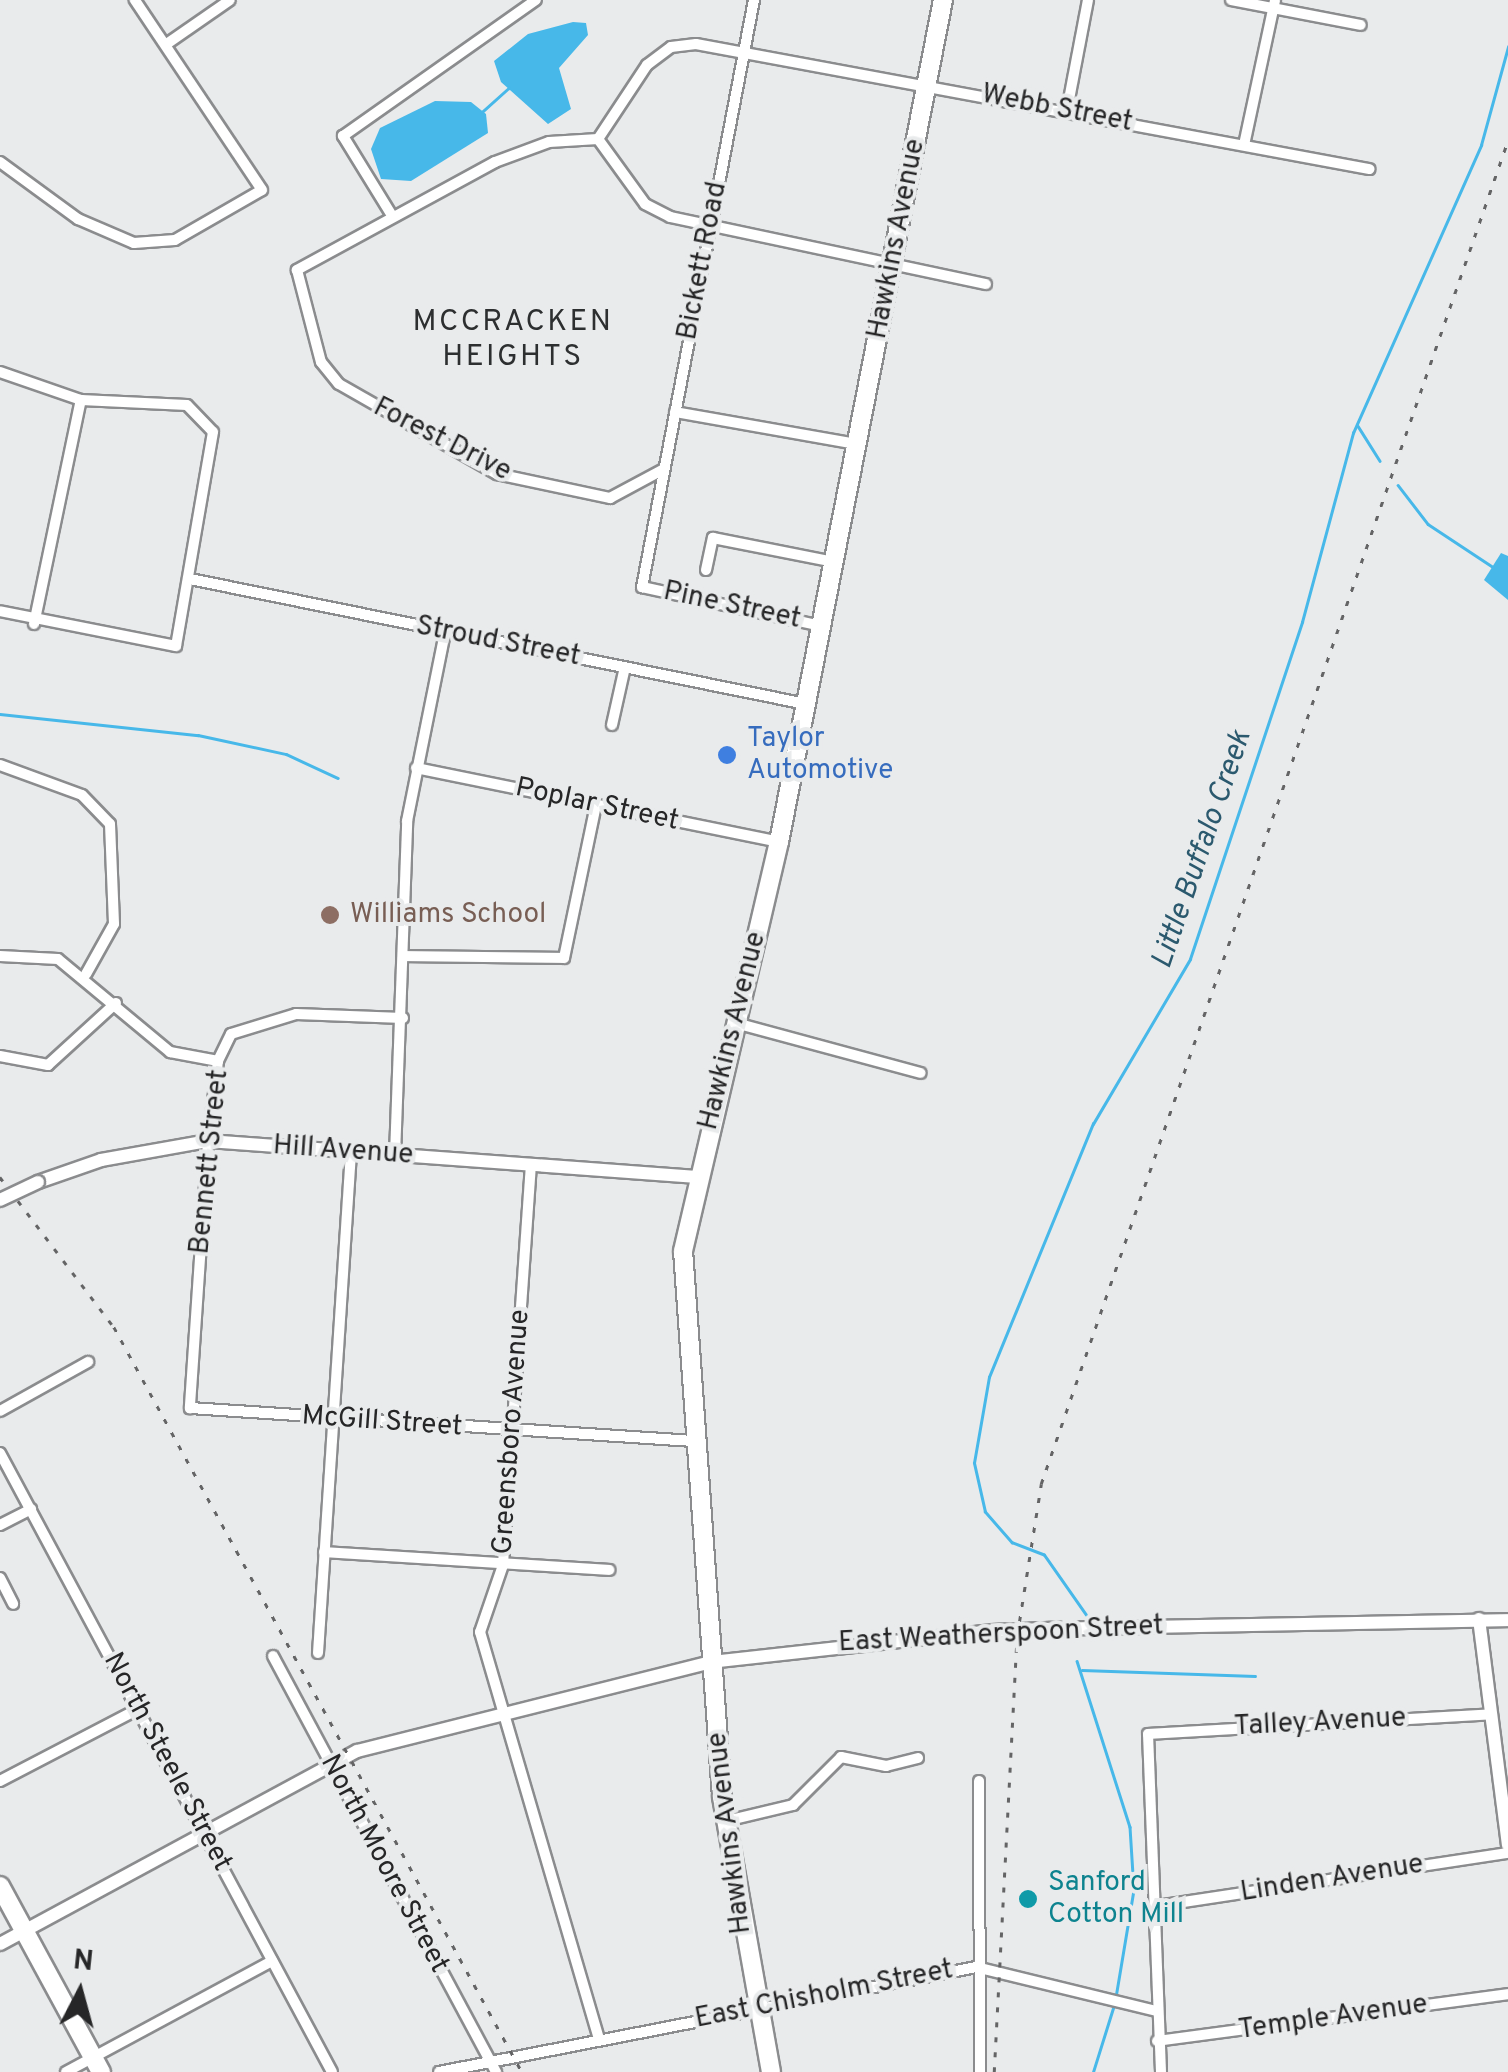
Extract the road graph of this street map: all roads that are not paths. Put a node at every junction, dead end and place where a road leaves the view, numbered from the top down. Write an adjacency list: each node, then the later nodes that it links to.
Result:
1 (134, 0): 10 (street)
2 (230, 0): 10 (street)
3 (536, 0): 18 (street)
4 (754, 0): 11 (street, Bickett Road)
5 (943, 0): 12 (main road, Hawkins Avenue)
6 (1088, 0): 13 (street)
7 (1231, 0): 8 (street)
8 (1274, 4): 9 (street); 15 (street)
9 (1360, 25)
10 (168, 43): 16 (street)
11 (744, 54): 12 (street, Webb Street); 14 (street, Webb Street); 19 (street, Bickett Road)
12 (928, 85): 13 (street, Webb Street); 20 (main road, Hawkins Avenue)
13 (1067, 110): 15 (street, Webb Street)
14 (598, 139): 18 (street); 19 (street)
15 (1244, 145): 17 (street, Webb Street)
16 (0, 162)
17 (1369, 169)
18 (391, 214): 26 (street, Forest Drive)
19 (708, 230): 20 (street); 24 (street, Bickett Road)
20 (892, 266): 21 (street); 25 (main road, Hawkins Avenue)
21 (986, 284)
22 (0, 372): 23 (street)
23 (80, 400): 29 (street); 31 (street)
24 (675, 412): 25 (street); 26 (street, Bickett Road)
25 (857, 444): 27 (main road, Hawkins Avenue)
26 (664, 470): 32 (street, Pine Street)
27 (834, 562): 28 (street); 32 (main road, Hawkins Avenue)
28 (706, 570)
29 (190, 579): 31 (street); 33 (street, Stroud Street)
30 (0, 611): 31 (street)
31 (34, 624)
32 (821, 626): 35 (main road, Hawkins Avenue)
33 (444, 632): 34 (street, Stroud Street); 38 (street)
34 (625, 667): 35 (street, Stroud Street); 36 (street)
35 (806, 704): 40 (main road, Hawkins Avenue)
36 (612, 725)
37 (0, 765): 43 (street)
38 (416, 768): 39 (street, Poplar Street); 42 (street)
39 (596, 805): 40 (street, Poplar Street); 42 (street)
40 (779, 842): 46 (main road, Hawkins Avenue)
41 (0, 956): 43 (street)
42 (404, 956): 45 (street)
43 (86, 974): 44 (street)
44 (116, 1003): 47 (street); 48 (street)
45 (403, 1018): 48 (street, Bennett Street); 52 (street)
46 (739, 1024): 49 (street); 54 (main road, Hawkins Avenue)
47 (0, 1056)
48 (218, 1060): 50 (street, Bennett Street)
49 (921, 1073)
50 (208, 1141): 51 (street, Hill Avenue); 55 (street, Hill Avenue, bridge); 57 (street, Bennett Street)
51 (351, 1152): 52 (street, Hill Avenue); 59 (street)
52 (395, 1155): 53 (street, Hill Avenue)
53 (531, 1164): 54 (street, Hill Avenue); 60 (street, Greensboro Avenue)
54 (694, 1178): 61 (main road, Hawkins Avenue)
55 (0, 1200)
56 (88, 1362): 58 (street)
57 (190, 1408): 59 (street, McGill Street)
58 (0, 1411)
59 (331, 1419): 60 (street, McGill Street); 65 (street)
60 (514, 1430): 61 (street, McGill Street); 66 (street, Greensboro Avenue)
61 (694, 1441): 74 (main road, Hawkins Avenue)
62 (0, 1453): 63 (street, North Steele Street)
63 (31, 1509): 64 (street); 75 (street, North Steele Street)
64 (0, 1525)
65 (324, 1552): 66 (street); 72 (street)
66 (503, 1565): 67 (street); 76 (street, Greensboro Avenue)
67 (609, 1570)
68 (0, 1578): 69 (street)
69 (13, 1604)
70 (1479, 1619): 71 (street, East Weatherspoon Street); 74 (street, East Weatherspoon Street, bridge); 77 (street)
71 (1508, 1620)
72 (318, 1652)
73 (274, 1656): 79 (street, North Moore Street)
74 (712, 1662): 76 (street, East Weatherspoon Street); 82 (main road, Hawkins Avenue)
75 (140, 1708): 80 (street); 83 (street, North Steele Street)
76 (504, 1714): 79 (street, East Weatherspoon Street); 94 (street, Greensboro Avenue)
77 (1491, 1714): 84 (street); 86 (street, Talley Avenue)
78 (918, 1758): 82 (street)
79 (328, 1763): 83 (street, East Weatherspoon Street); 97 (street, North Moore Street)
80 (0, 1781)
81 (979, 1781): 90 (street)
82 (725, 1821): 92 (main road, Hawkins Avenue)
83 (202, 1832): 87 (street, East Weatherspoon Street); 89 (street, North Steele Street)
84 (1508, 1849): 86 (street, Linden Avenue)
85 (0, 1886): 87 (main road)
86 (1157, 1906): 93 (street)
87 (24, 1932): 88 (street, East Weatherspoon Street); 96 (main road)
88 (0, 1944)
89 (272, 1960): 96 (street); 99 (street, North Steele Street)
90 (976, 1967): 92 (street, East Chisholm Street); 93 (street, East Chisholm Street); 102 (street)
91 (1508, 1994): 95 (street, Temple Avenue)
92 (754, 2008): 94 (street, East Chisholm Street); 101 (main road, Hawkins Avenue)
93 (1157, 2011): 95 (street)
94 (599, 2038): 97 (street, East Chisholm Street)
95 (1158, 2041): 103 (street)
96 (97, 2065): 98 (street)
97 (493, 2067): 100 (street, East Chisholm Street)
98 (66, 2072)
99 (332, 2072)
100 (439, 2072)
101 (770, 2072)
102 (980, 2072)
103 (1161, 2072)

